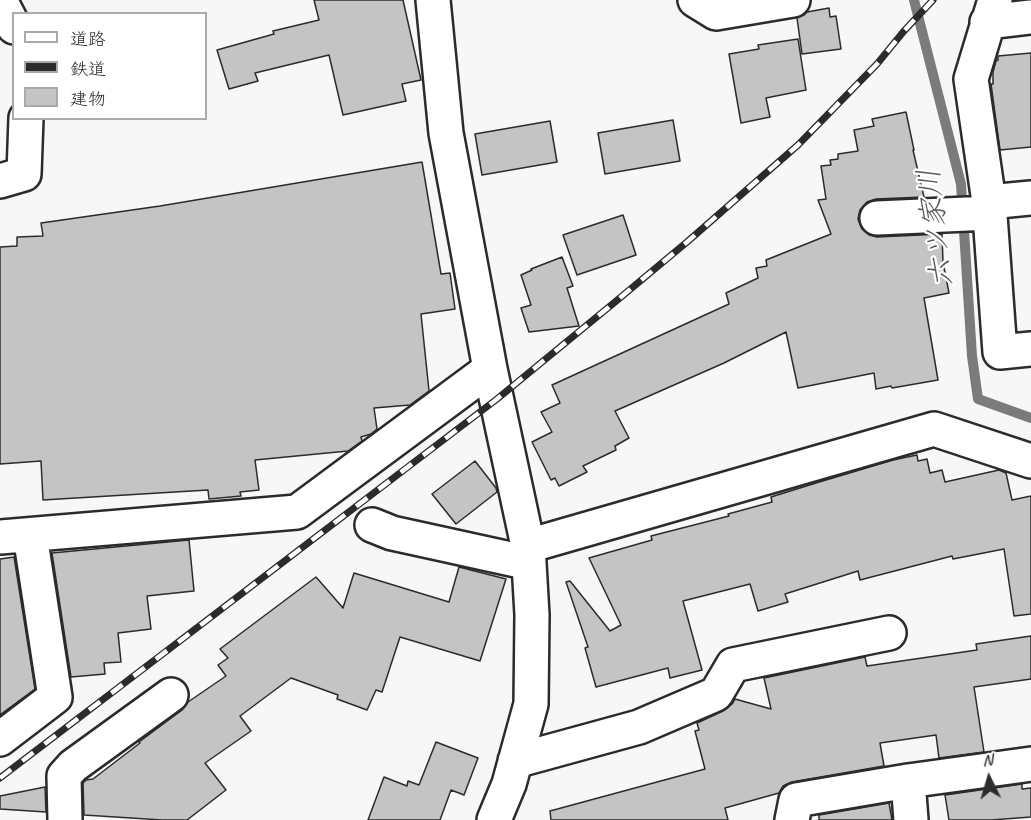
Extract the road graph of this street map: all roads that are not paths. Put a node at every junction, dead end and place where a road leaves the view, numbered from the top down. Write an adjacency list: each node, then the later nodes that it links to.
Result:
1 (0, 0): 7 (street)
2 (433, 0): 14 (street)
3 (695, 0): 4 (street)
4 (793, 0)
5 (991, 11): 6 (street); 11 (street)
6 (1031, 17)
7 (12, 23)
8 (26, 120): 9 (street)
9 (0, 181)
10 (1031, 198): 11 (street)
11 (990, 207): 12 (street); 13 (street)
12 (877, 218)
13 (1031, 349)
14 (490, 369): 17 (street); 18 (street)
15 (1031, 461): 18 (street)
16 (372, 525): 18 (street)
17 (15, 536): 21 (street)
18 (529, 554): 22 (street)
19 (889, 633): 22 (street)
20 (171, 695): 25 (street)
21 (0, 739)
22 (515, 761): 26 (street)
23 (1031, 764): 24 (street)
24 (908, 781): 27 (street); 28 (street)
25 (65, 820)
26 (494, 820)
27 (792, 820)
28 (911, 820)

